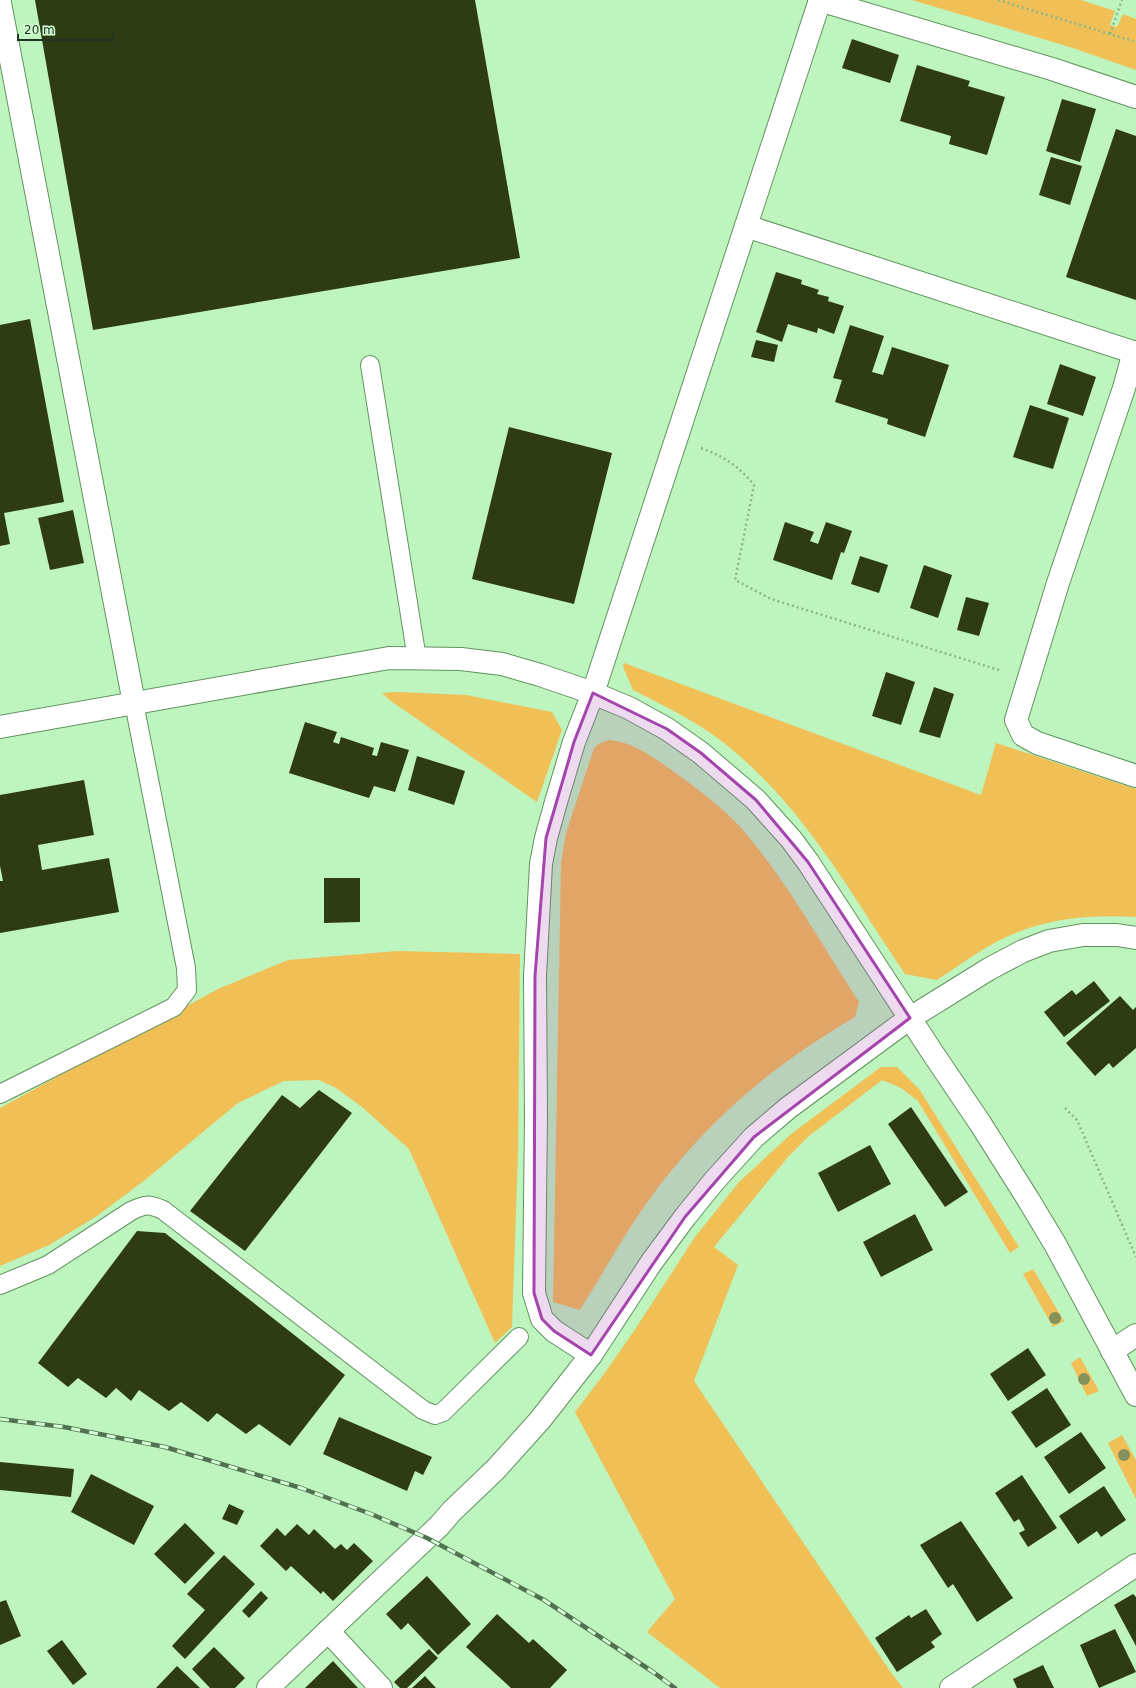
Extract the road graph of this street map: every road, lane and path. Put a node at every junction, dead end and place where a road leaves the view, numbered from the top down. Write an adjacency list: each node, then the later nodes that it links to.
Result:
1 (819, 0): 7 (street); 8 (street)
2 (998, 0): 5 (path)
3 (1122, 0): 5 (path)
4 (0, 3): 15 (street)
5 (1110, 34): 6 (path)
6 (1136, 42)
7 (1136, 97)
8 (746, 226): 9 (street); 11 (street)
9 (1135, 353): 13 (street)
10 (370, 365): 12 (lane)
11 (676, 439): 13 (path); 14 (street)
12 (417, 659): 14 (street); 15 (street)
13 (1028, 679): 17 (street)
14 (594, 693): 19 (street); 27 (street)
15 (134, 703): 16 (street); 20 (lane)
16 (0, 727)
17 (1136, 776)
18 (1136, 938): 19 (street)
19 (910, 1018): 26 (street); 27 (street)
20 (0, 1094)
21 (1065, 1108): 22 (path)
22 (1136, 1257)
23 (0, 1285): 25 (lane)
24 (1136, 1335): 26 (street)
25 (519, 1337)
26 (1112, 1351): 28 (street)
27 (591, 1355): 30 (street)
28 (1136, 1395)
29 (1136, 1565): 33 (street)
30 (328, 1631): 31 (street); 32 (street)
31 (268, 1688)
32 (381, 1688)
33 (951, 1688)

